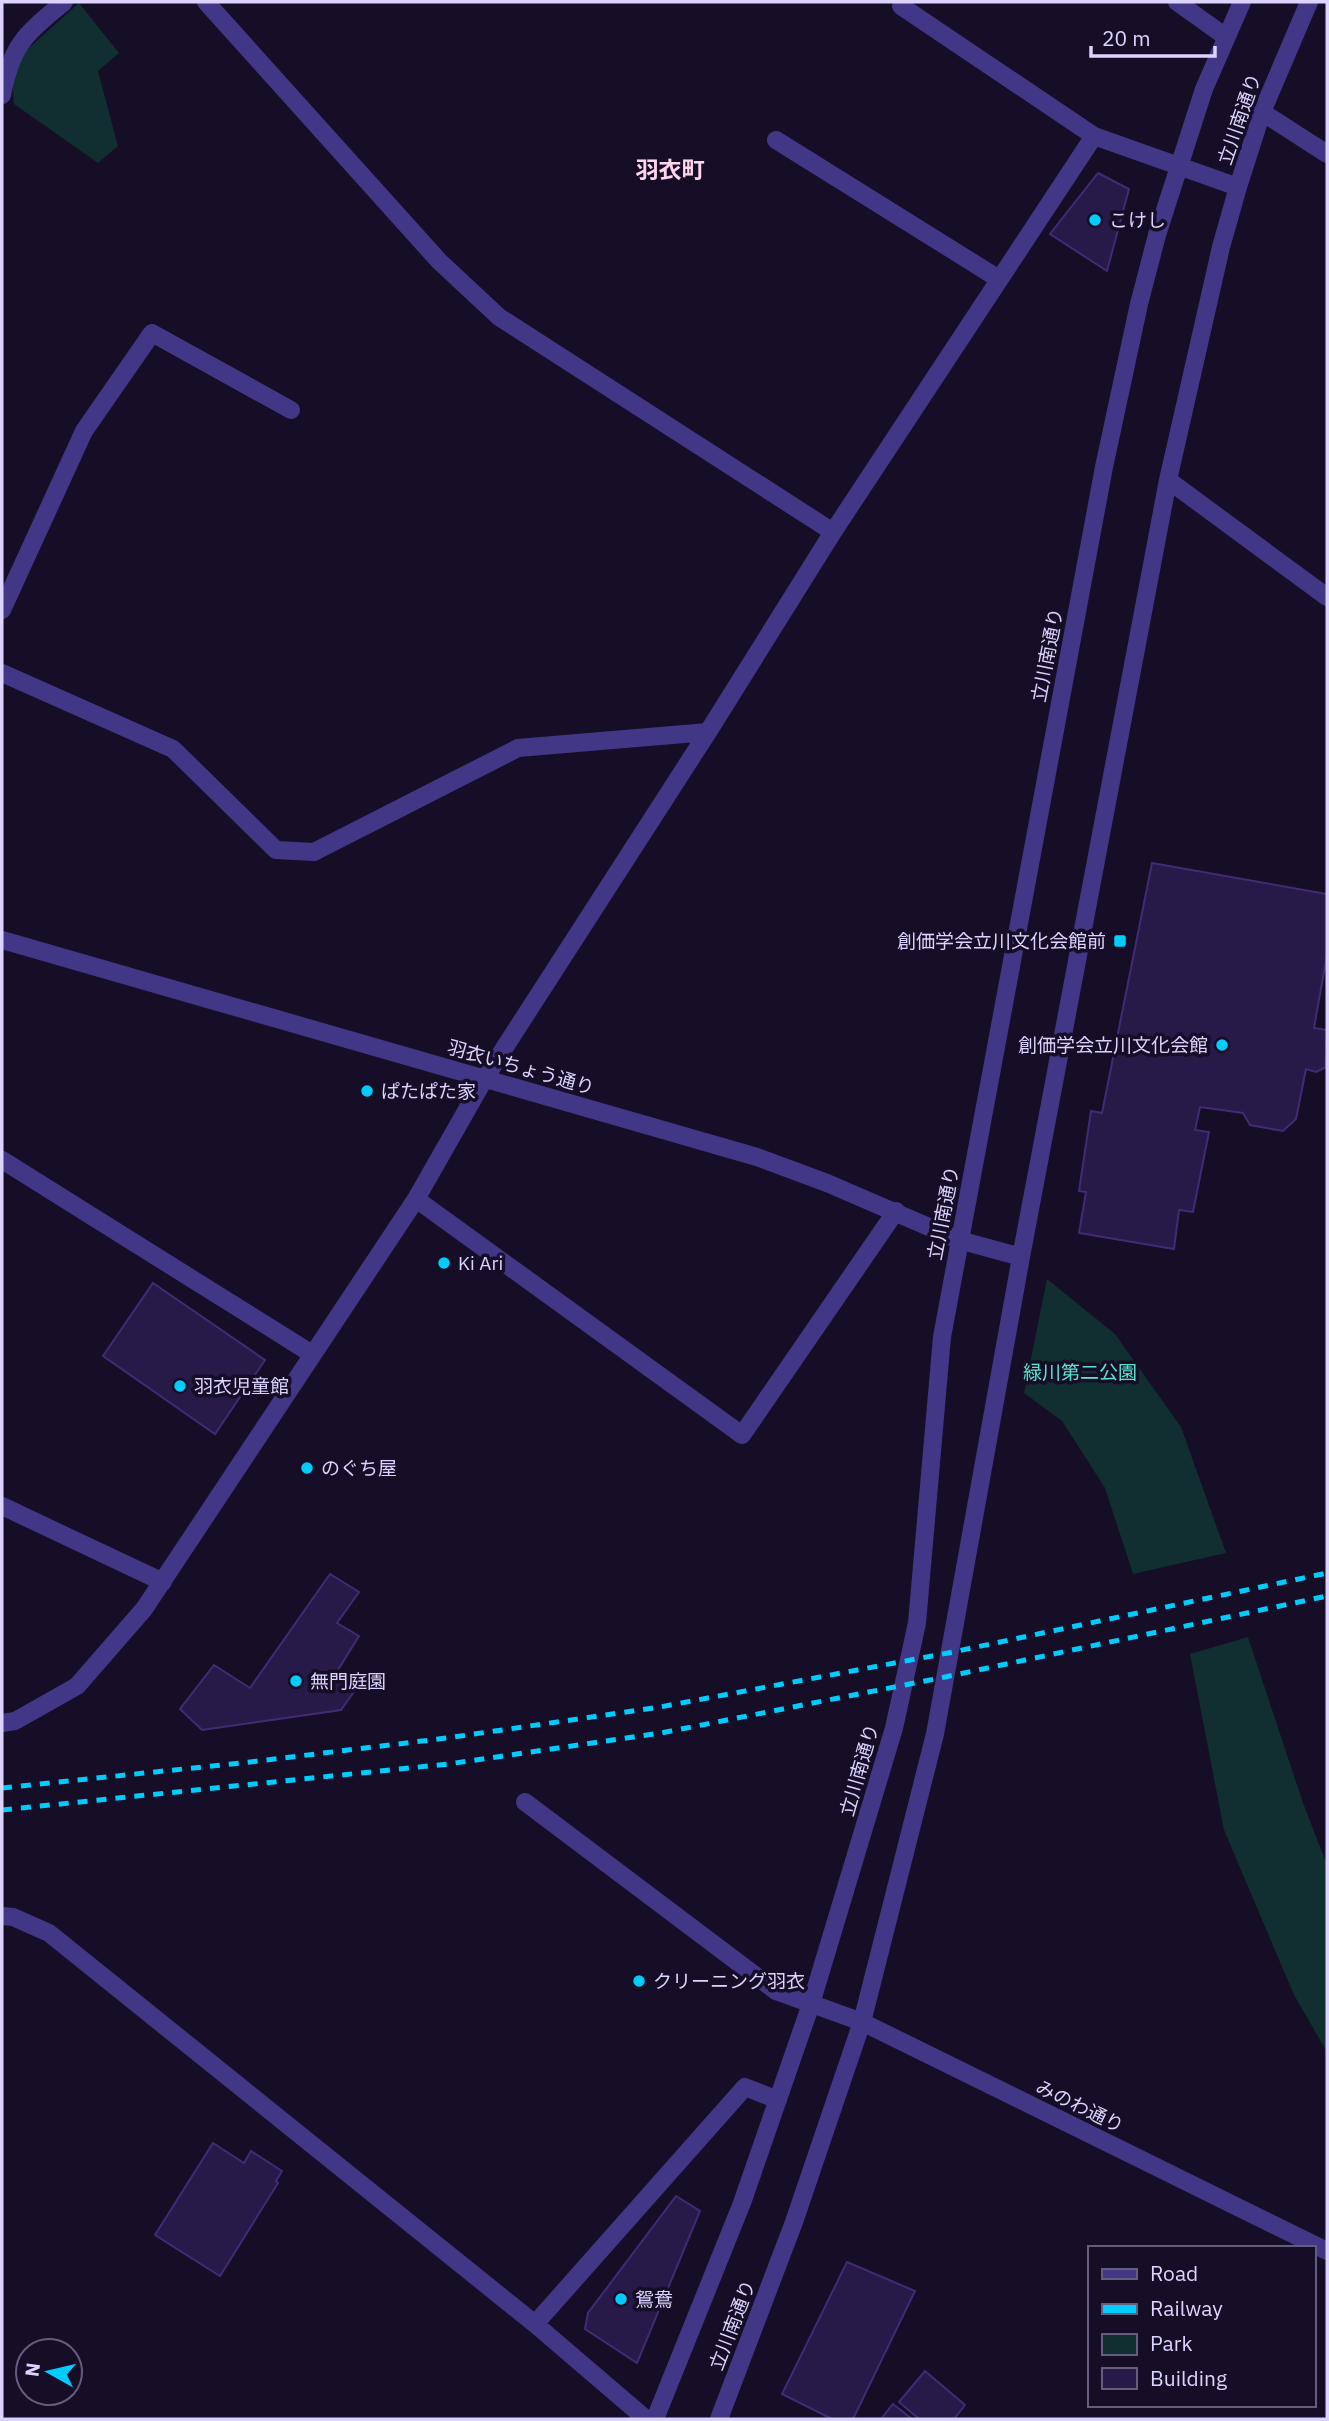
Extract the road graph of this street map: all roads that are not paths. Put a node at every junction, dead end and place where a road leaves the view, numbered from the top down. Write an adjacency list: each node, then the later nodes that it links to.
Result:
1 (64, 2): 8 (street)
2 (206, 2): 18 (street)
3 (1177, 2): 7 (street)
4 (1242, 2): 7 (street, 立川南通り)
5 (1309, 2): 9 (street, 立川南通り)
6 (901, 6): 10 (street)
7 (1226, 37): 13 (street, 立川南通り)
8 (2, 95)
9 (1262, 113): 12 (street); 14 (street, 立川南通り)
10 (1094, 136): 13 (street); 15 (street)
11 (776, 140): 15 (street)
12 (1327, 154)
13 (1178, 166): 14 (street); 28 (street, 立川南通り)
14 (1238, 187): 17 (street, 立川南通り)
15 (999, 279): 18 (street)
16 (291, 410): 20 (street)
17 (1168, 480): 19 (street); 29 (street, 立川南通り)
18 (833, 532): 22 (street)
19 (1327, 597)
20 (2, 610)
21 (2, 673): 22 (street)
22 (708, 732): 24 (street)
23 (2, 940): 24 (street, 羽衣いちょう通り)
24 (485, 1078): 26 (street); 27 (street, 羽衣いちょう通り)
25 (2, 1160): 30 (street)
26 (416, 1199): 27 (street); 30 (street)
27 (896, 1211): 28 (street, 羽衣いちょう通り)
28 (959, 1240): 29 (street, 羽衣いちょう通り); 36 (street, 立川南通り)
29 (1021, 1257): 37 (street, 立川南通り)
30 (312, 1354): 32 (street)
31 (2, 1506): 32 (street)
32 (163, 1582): 33 (street)
33 (2, 1723)
34 (525, 1802): 36 (street, みのわ通り)
35 (2, 1916): 40 (street)
36 (811, 2004): 37 (street, みのわ通り); 38 (street, 立川南通り)
37 (862, 2022): 39 (street, みのわ通り); 43 (street, 立川南通り)
38 (778, 2100): 40 (street); 42 (street, 立川南通り)
39 (1327, 2251)
40 (535, 2324): 41 (street)
41 (646, 2419)
42 (655, 2419)
43 (719, 2419)

